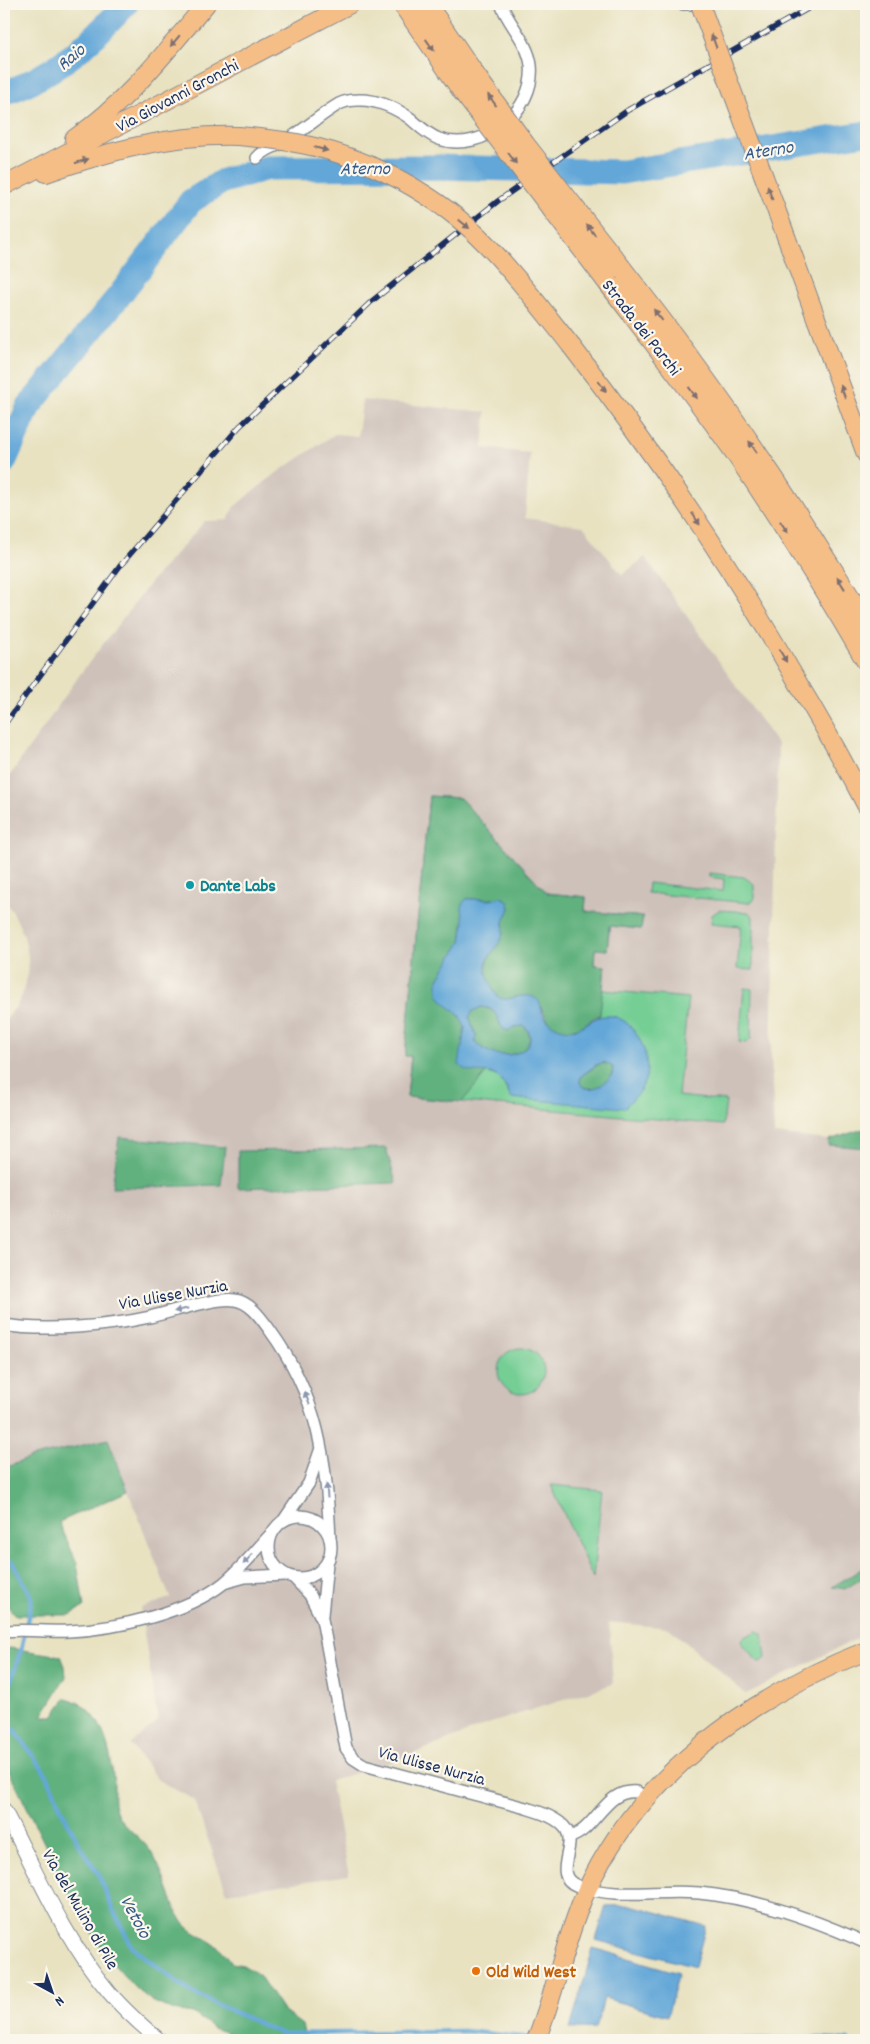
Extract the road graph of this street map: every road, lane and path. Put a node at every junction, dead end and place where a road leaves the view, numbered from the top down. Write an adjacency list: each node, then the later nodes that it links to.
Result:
1 (206, 4): 11 (main road, one-way to 11)
2 (350, 4): 11 (main road, Via Giovanni Gronchi)
3 (403, 4): 9 (highway, Strada dei Parchi, one-way to 9)
4 (426, 4): 9 (highway, Strada dei Parchi)
5 (501, 4): 10 (street)
6 (683, 4): 7 (street)
7 (696, 4)
8 (700, 4): 12 (main road, one-way to 8, bridge)
9 (470, 85): 13 (highway, Strada dei Parchi, one-way to 9, bridge); 14 (highway, Strada dei Parchi, one-way to 14, bridge)
10 (257, 158)
11 (4, 186): 15 (main road, one-way to 15, bridge)
12 (866, 454)
13 (866, 625)
14 (866, 660)
15 (866, 806)
16 (4, 1325): 17 (street, Via Ulisse Nurzia, one-way to 16)
17 (322, 1444): 18 (street); 20 (street, Via Ulisse Nurzia, one-way to 17)
18 (284, 1520): 19 (street); 20 (street)
19 (272, 1533): 22 (street); 23 (street, one-way to 23)
20 (330, 1539): 21 (street)
21 (327, 1563): 22 (street); 24 (street, Via Ulisse Nurzia)
22 (290, 1577): 23 (street); 24 (street, Via Ulisse Nurzia)
23 (223, 1584): 25 (street)
24 (322, 1619): 30 (street, Via Ulisse Nurzia)
25 (6, 1630)
26 (866, 1651): 28 (main road)
27 (866, 1663): 28 (main road)
28 (652, 1793): 30 (street); 31 (main road)
29 (4, 1810): 33 (street, Via del Mulino di Pile)
30 (570, 1837): 31 (street)
31 (588, 1888): 32 (street); 34 (main road)
32 (866, 1943)
33 (159, 2040)
34 (536, 2040)

